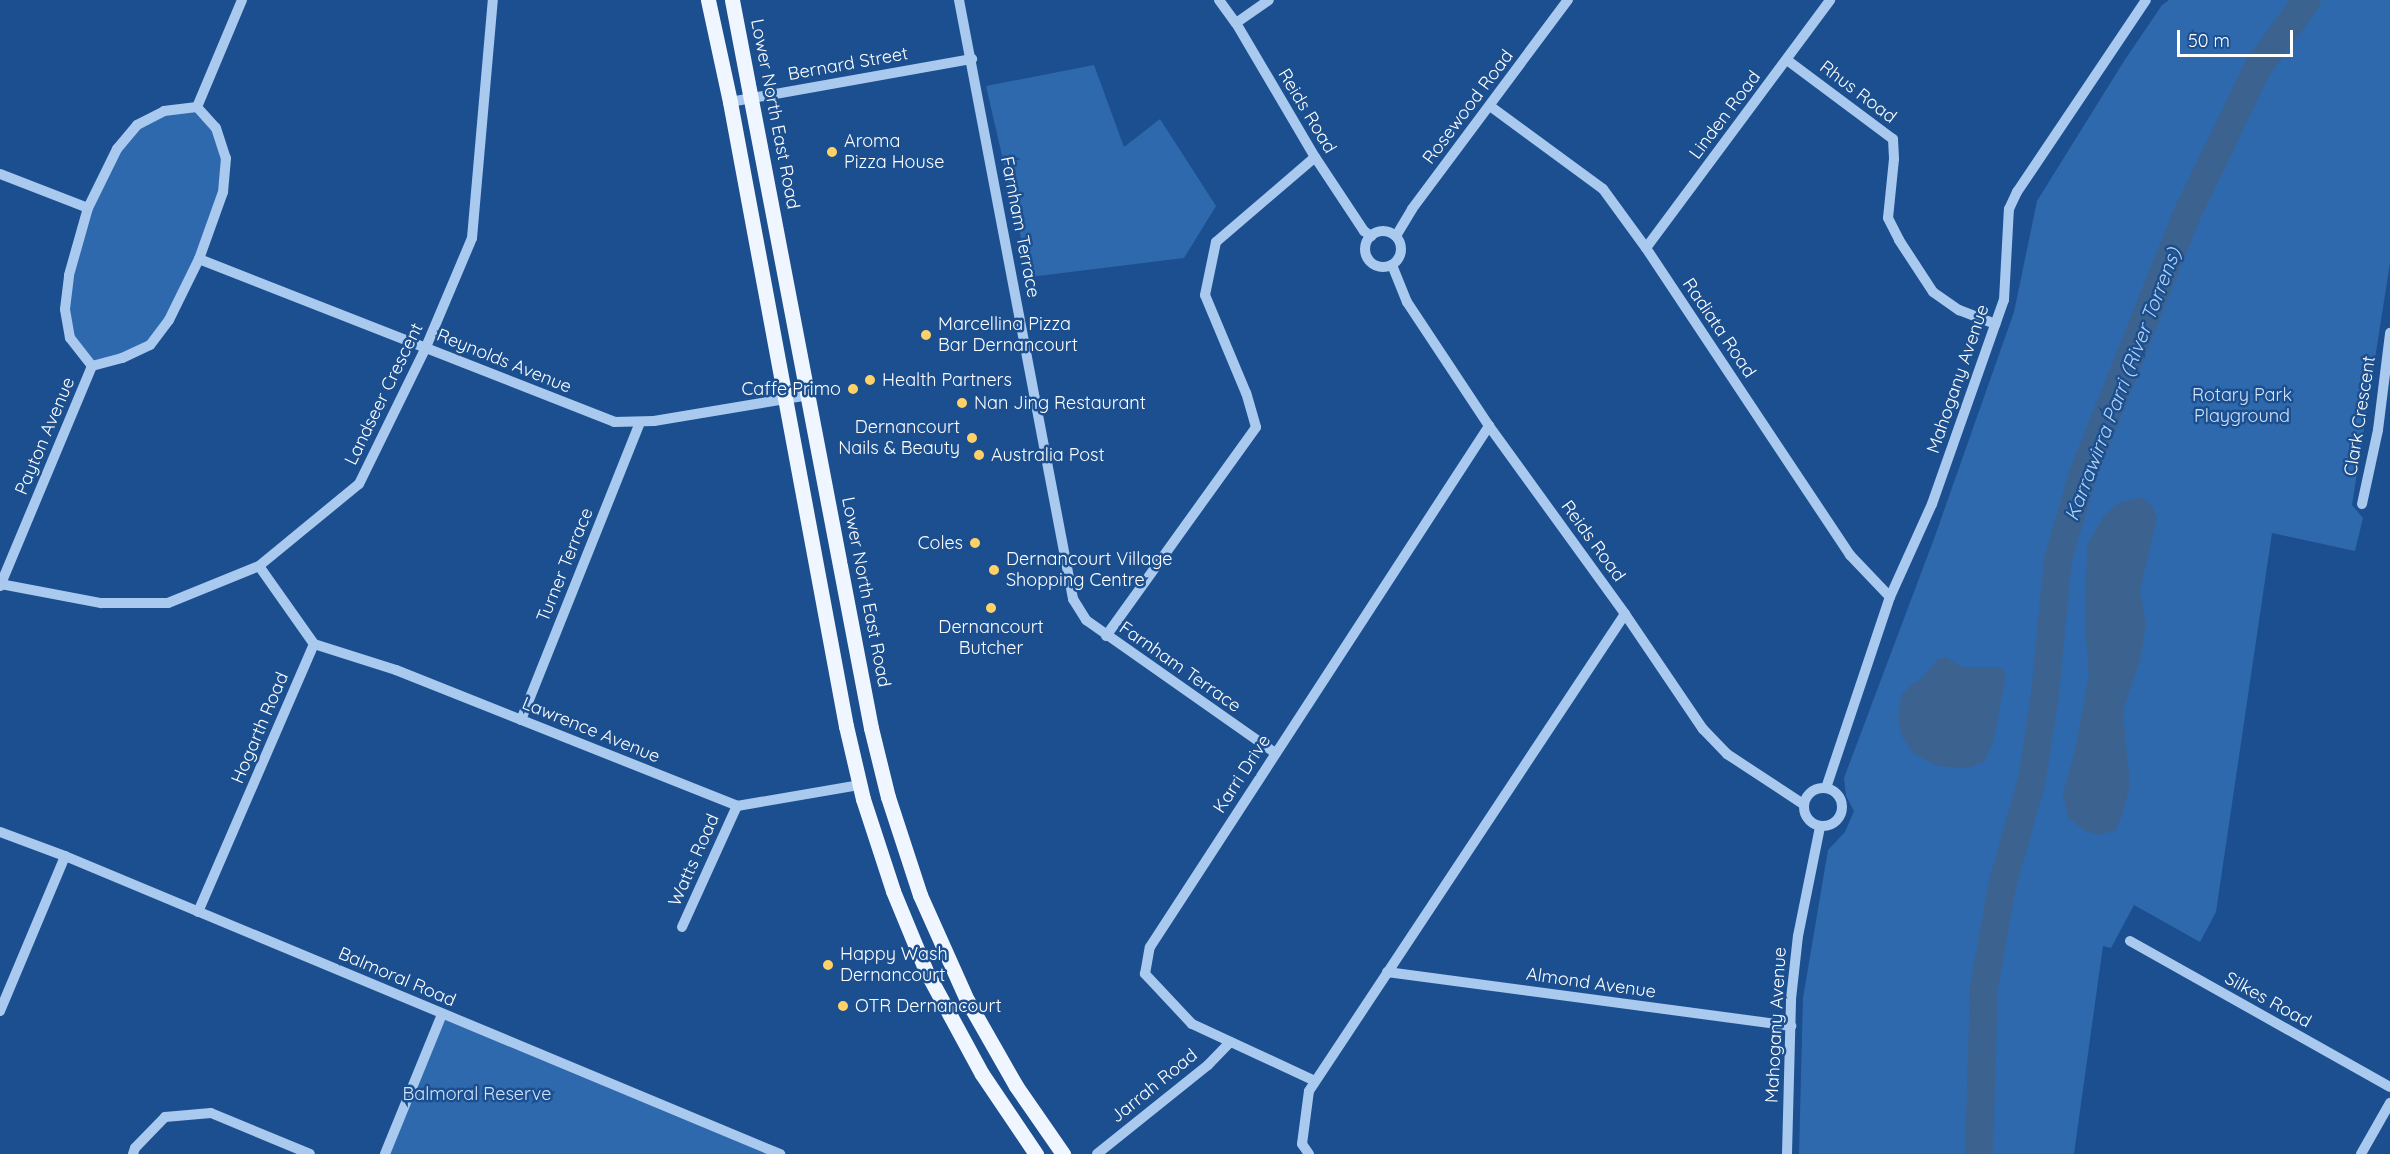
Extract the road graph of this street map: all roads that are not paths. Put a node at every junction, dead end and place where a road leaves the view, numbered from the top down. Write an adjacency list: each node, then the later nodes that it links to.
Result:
1 (242, 0): 17 (street)
2 (493, 0): 28 (street, Landseer Crescent)
3 (708, 0): 15 (main road)
4 (732, 0): 14 (main road, Lower North East Road)
5 (959, 0): 12 (street, Farnham Terrace)
6 (1219, 0): 11 (street, Reids Road)
7 (1269, 0): 11 (street)
8 (1568, 0): 16 (street, Rosewood Road)
9 (1830, 0): 13 (street, Linden Road)
10 (2146, 0): 26 (street, Mahogany Avenue)
11 (1236, 23): 18 (street, Reids Road)
12 (972, 59): 14 (street, Bernard Street); 41 (street, Farnham Terrace)
13 (1787, 60): 23 (street, Linden Road); 26 (street, Rhus Road)
14 (752, 97): 15 (street, Bernard Street); 30 (main road, Lower North East Road)
15 (730, 102): 31 (main road)
16 (1491, 106): 22 (street, Rosewood Road); 23 (street, Radiata Road)
17 (197, 107): 20 (street, Payton Avenue); 24 (street, Payton Avenue)
18 (1315, 157): 21 (street, Reids Road); 41 (street)
19 (0, 174): 20 (street)
20 (88, 208): 29 (street, Payton Avenue)
21 (1371, 236): 22 (street); 25 (street)
22 (1396, 236): 25 (street)
23 (1646, 248): 39 (street, Radiata Road)
24 (199, 259): 28 (street, Reynolds Avenue); 29 (street, Payton Avenue)
25 (1392, 265): 33 (street, Reids Road)
26 (1995, 324): 39 (street, Mahogany Avenue)
27 (2390, 333): 34 (street, Clark Crescent)
28 (426, 347): 32 (street, Reynolds Avenue); 37 (street, Landseer Crescent)
29 (92, 366): 38 (street, Payton Avenue)
30 (809, 394): 31 (street, Reynolds Avenue); 69 (main road, Lower North East Road)
31 (784, 399): 32 (street, Reynolds Avenue); 45 (main road)
32 (640, 422): 43 (street, Turner Terrace)
33 (1489, 426): 40 (street, Reids Road); 44 (street, Karri Drive)
34 (2378, 430): 35 (street); 36 (street, Clark Crescent)
35 (2390, 432)
36 (2362, 504)
37 (259, 566): 38 (street, Landseer Crescent); 42 (street)
38 (0, 585)
39 (1890, 597): 46 (street, Mahogany Avenue)
40 (1626, 614): 47 (street, Reids Road); 55 (street)
41 (1106, 636): 44 (street, Farnham Terrace)
42 (314, 644): 43 (street, Lawrence Avenue); 52 (street, Hogarth Road)
43 (521, 720): 48 (street, Lawrence Avenue)
44 (1275, 753): 59 (street, Karri Drive)
45 (860, 785): 48 (street); 68 (main road)
46 (1826, 788): 47 (street); 49 (street)
47 (1803, 804): 49 (street)
48 (737, 807): 53 (street, Watts Road)
49 (1820, 827): 58 (street, Mahogany Avenue)
50 (0, 832): 51 (street, Balmoral Road)
51 (64, 856): 52 (street, Balmoral Road); 56 (street)
52 (198, 912): 57 (street, Balmoral Road)
53 (682, 927)
54 (2130, 941): 61 (street, Silkes Road)
55 (1388, 972): 58 (street, Almond Avenue); 60 (street)
56 (0, 1011)
57 (442, 1014): 63 (street, Balmoral Road); 66 (street)
58 (1791, 1026): 72 (street, Mahogany Avenue)
59 (1230, 1042): 60 (street, Karri Drive); 70 (street, Jarrah Road)
60 (1312, 1086): 71 (street)
61 (2390, 1087)
62 (2390, 1103): 73 (street)
63 (768, 1152): 67 (street, Balmoral Road)
64 (133, 1154): 65 (street)
65 (309, 1154)
66 (385, 1154)
67 (780, 1154)
68 (1036, 1154)
69 (1063, 1154)
70 (1097, 1154)
71 (1309, 1154)
72 (1787, 1154)
73 (2361, 1154)

